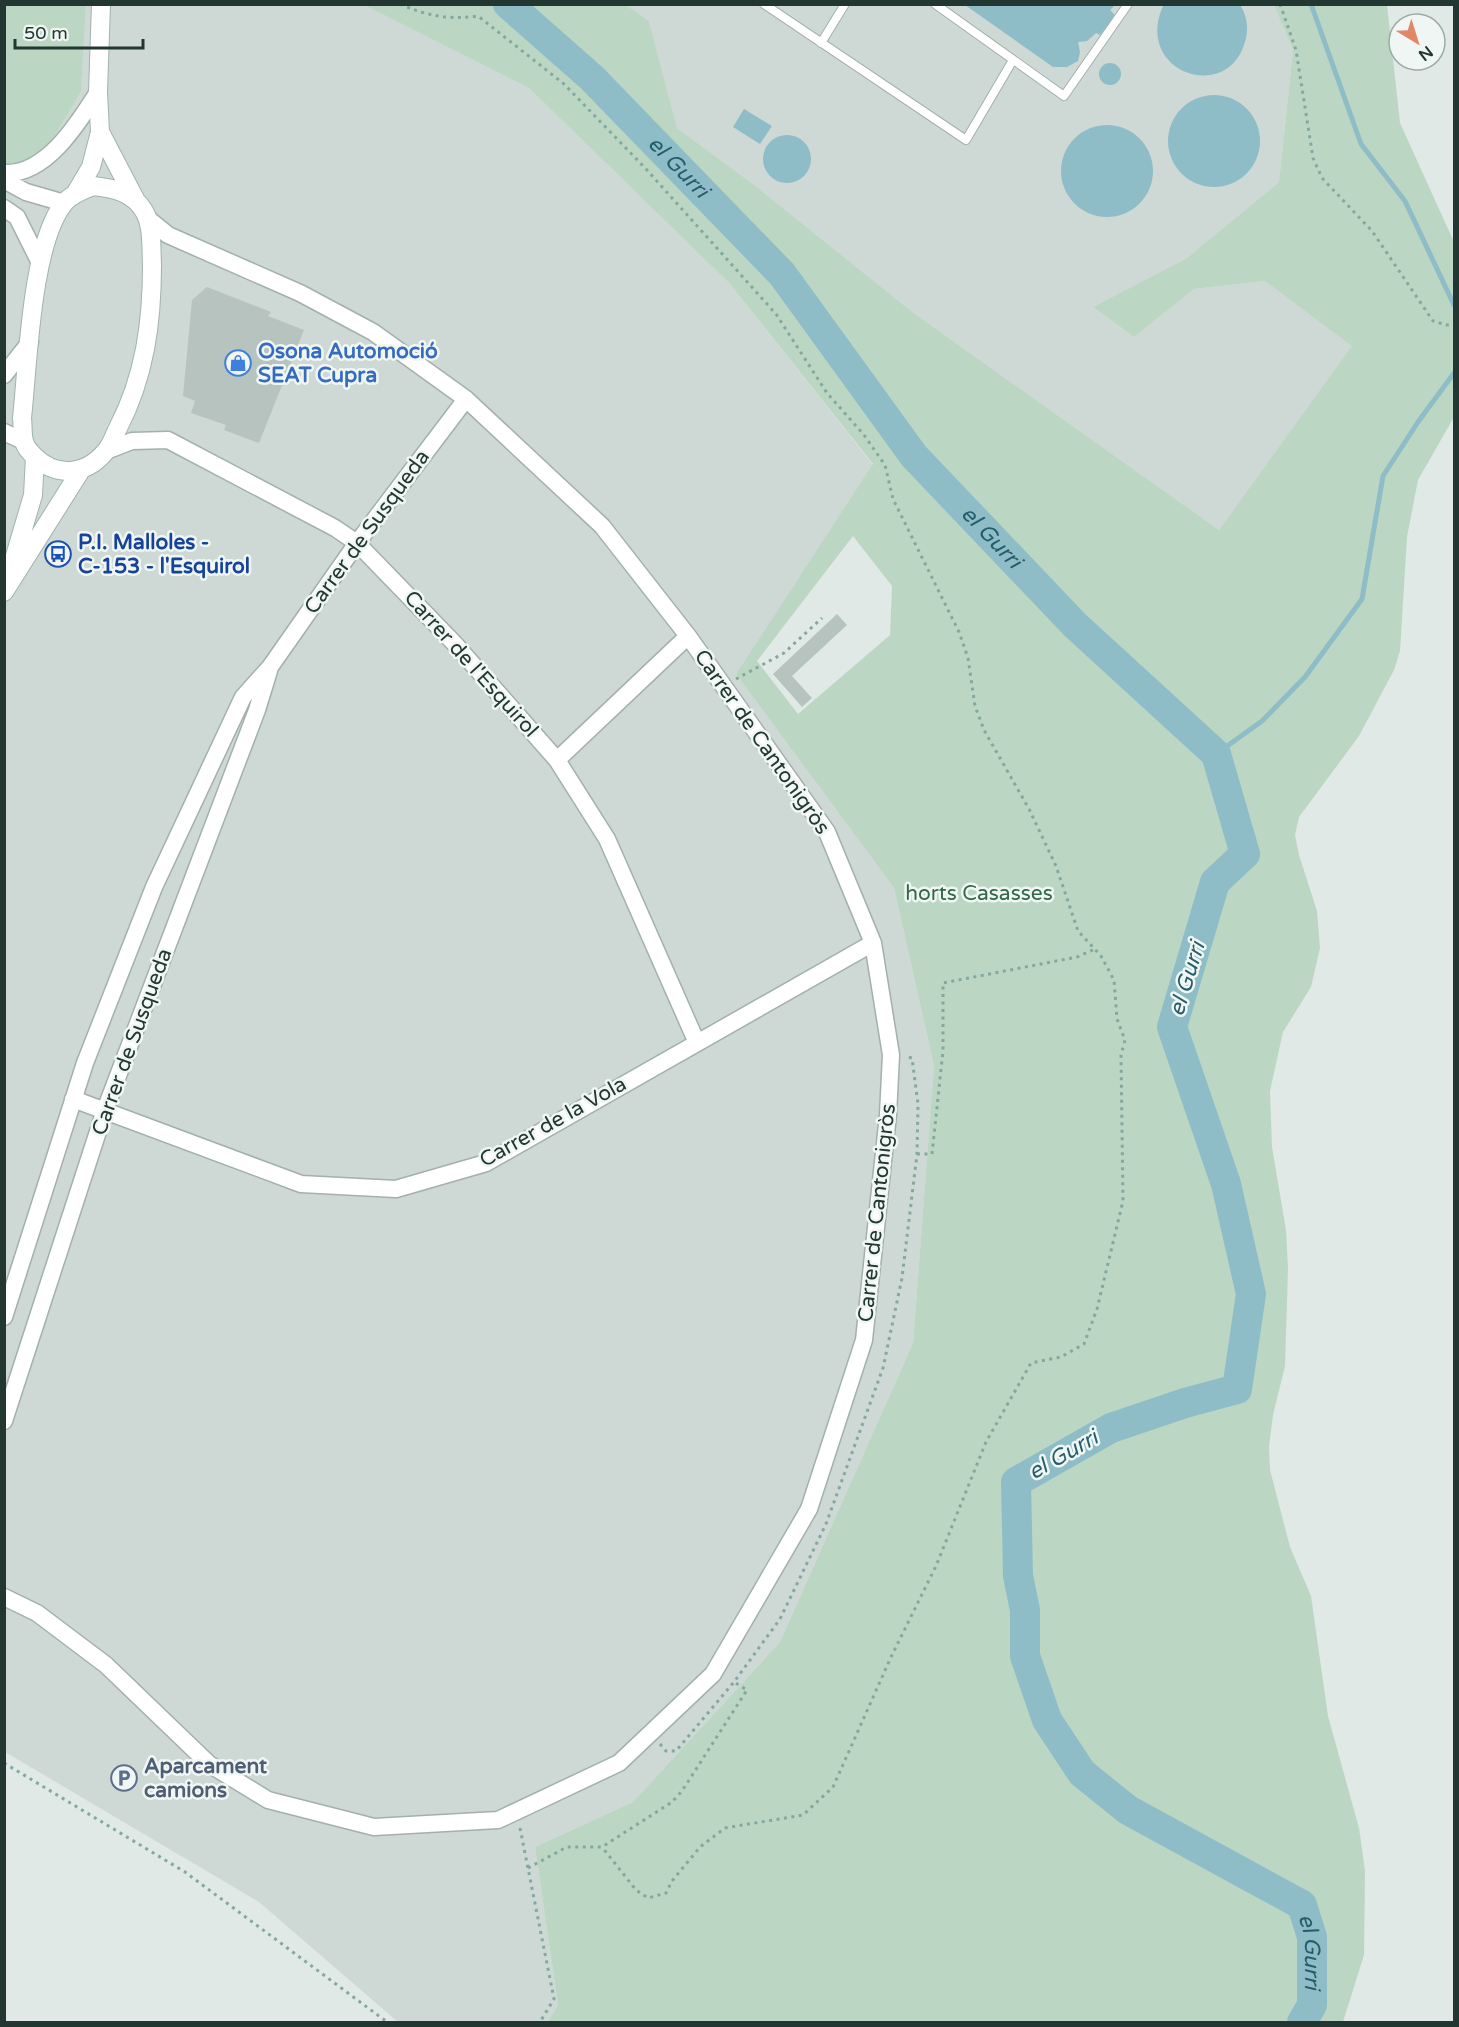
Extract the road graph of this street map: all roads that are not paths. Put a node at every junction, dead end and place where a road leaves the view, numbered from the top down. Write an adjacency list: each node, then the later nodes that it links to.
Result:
1 (101, 4): 8 (street)
2 (764, 4): 6 (lane)
3 (844, 4): 6 (lane)
4 (935, 4): 7 (lane)
5 (1128, 4): 7 (lane)
6 (821, 43): 7 (lane)
7 (1013, 60)
8 (98, 92): 9 (street); 10 (street)
9 (100, 132): 12 (street); 13 (street)
10 (4, 173)
11 (4, 180): 12 (street)
12 (69, 199): 13 (street); 16 (street)
13 (136, 201): 15 (street)
14 (4, 208): 16 (street)
15 (147, 218): 19 (street, Carrer de Cantonigròs); 22 (street)
16 (40, 263): 17 (street)
17 (30, 342): 18 (street); 21 (street)
18 (4, 375)
19 (466, 399): 25 (street, Carrer de Susqueda); 27 (street, Carrer de Cantonigròs)
20 (4, 432): 21 (street)
21 (23, 441): 23 (street)
22 (106, 451): 24 (street); 25 (street, Carrer de l'Esquirol)
23 (35, 457): 24 (street); 26 (street)
24 (81, 470): 26 (street)
25 (357, 543): 28 (street, Carrer de Susqueda); 29 (street, Carrer de l'Esquirol)
26 (5, 584)
27 (688, 636): 29 (street); 30 (street, Carrer de Cantonigròs)
28 (270, 667): 32 (street, Carrer de Susqueda); 33 (street, Carrer de Susqueda)
29 (557, 760): 31 (street, Carrer de l'Esquirol)
30 (873, 943): 31 (street, Carrer de la Vola); 36 (street, Carrer de Cantonigròs)
31 (697, 1042): 33 (street, Carrer de la Vola)
32 (73, 1099): 33 (street, Carrer de la Vola); 34 (street, Carrer de Susqueda)
33 (105, 1110): 35 (street, Carrer de Susqueda)
34 (4, 1317)
35 (4, 1421)
36 (4, 1597)

